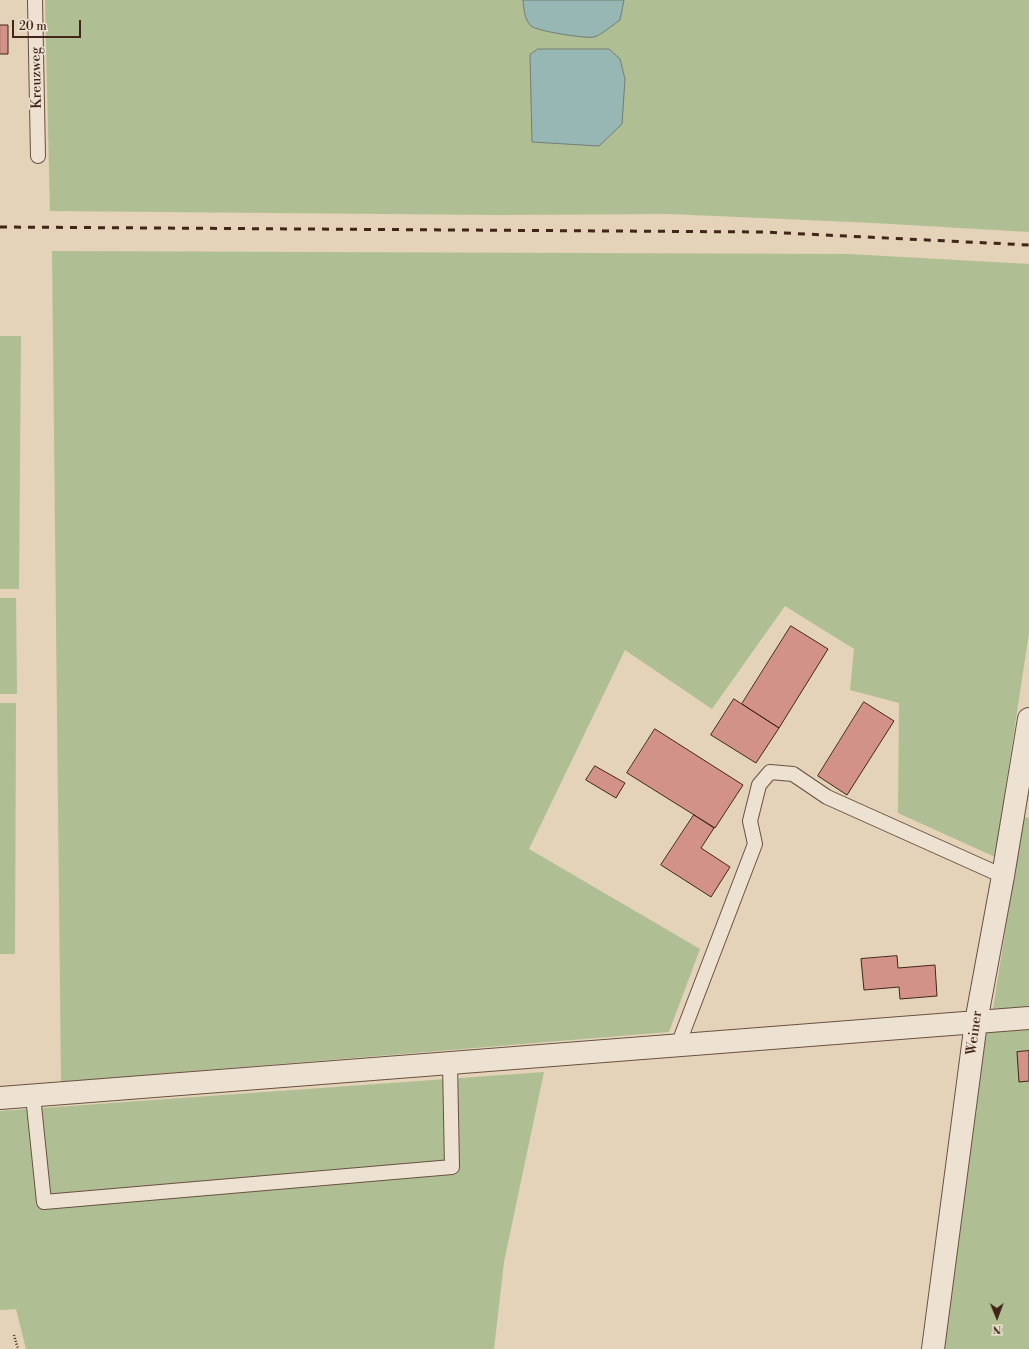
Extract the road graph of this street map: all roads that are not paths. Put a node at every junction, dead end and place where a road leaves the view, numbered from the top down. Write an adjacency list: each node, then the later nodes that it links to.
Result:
1 (35, 0): 2 (lane, Kreuzweg)
2 (38, 156)
3 (1029, 719): 4 (street, Weiner)
4 (1003, 876): 6 (street, Weiner); 7 (lane)
5 (1029, 1018): 6 (street)
6 (976, 1022): 7 (street); 11 (street, Weiner)
7 (678, 1045): 8 (street)
8 (450, 1063): 9 (street); 9 (lane)
9 (32, 1096): 10 (street)
10 (0, 1098)
11 (933, 1349)

